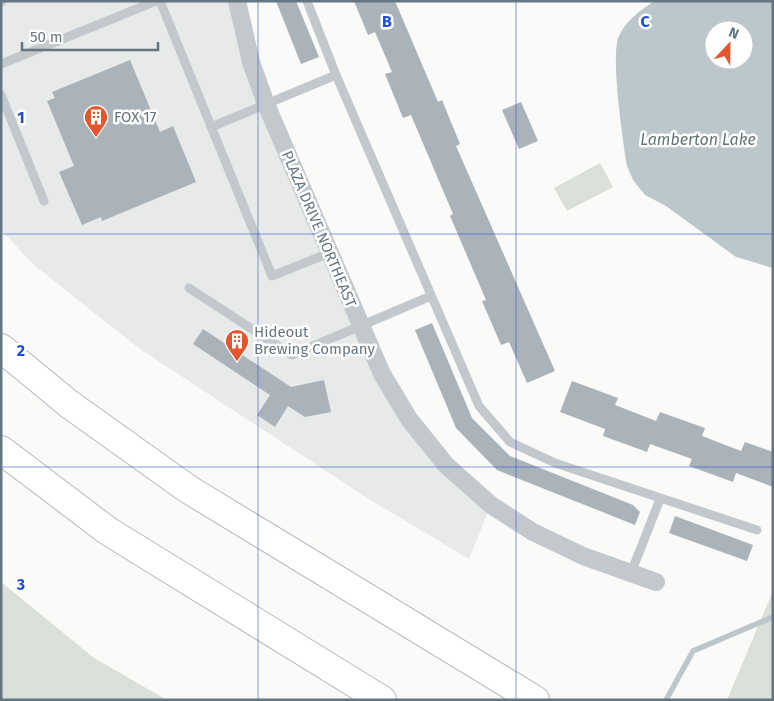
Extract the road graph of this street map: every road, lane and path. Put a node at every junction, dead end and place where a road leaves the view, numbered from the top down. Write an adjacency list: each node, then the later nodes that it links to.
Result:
1 (156, 1): 5 (lane)
2 (160, 1): 9 (lane)
3 (237, 1): 8 (street, PLAZA DRIVE NORTHEAST)
4 (307, 1): 6 (lane)
5 (1, 64)
6 (336, 75): 8 (lane); 13 (lane)
7 (1, 95): 10 (lane)
8 (266, 104): 9 (lane); 11 (street, PLAZA DRIVE NORTHEAST)
9 (211, 127): 11 (lane)
10 (44, 201)
11 (329, 253): 14 (street, PLAZA DRIVE NORTHEAST)
12 (189, 288): 14 (lane)
13 (431, 296): 14 (lane); 17 (lane)
14 (361, 326): 19 (street, PLAZA DRIVE NORTHEAST)
15 (1, 348): 22 (highway)
16 (1, 450): 21 (highway)
17 (660, 499): 18 (lane); 19 (lane)
18 (758, 530)
19 (631, 573): 20 (street, PLAZA DRIVE NORTHEAST)
20 (656, 582)
21 (382, 700)
22 (535, 700)

